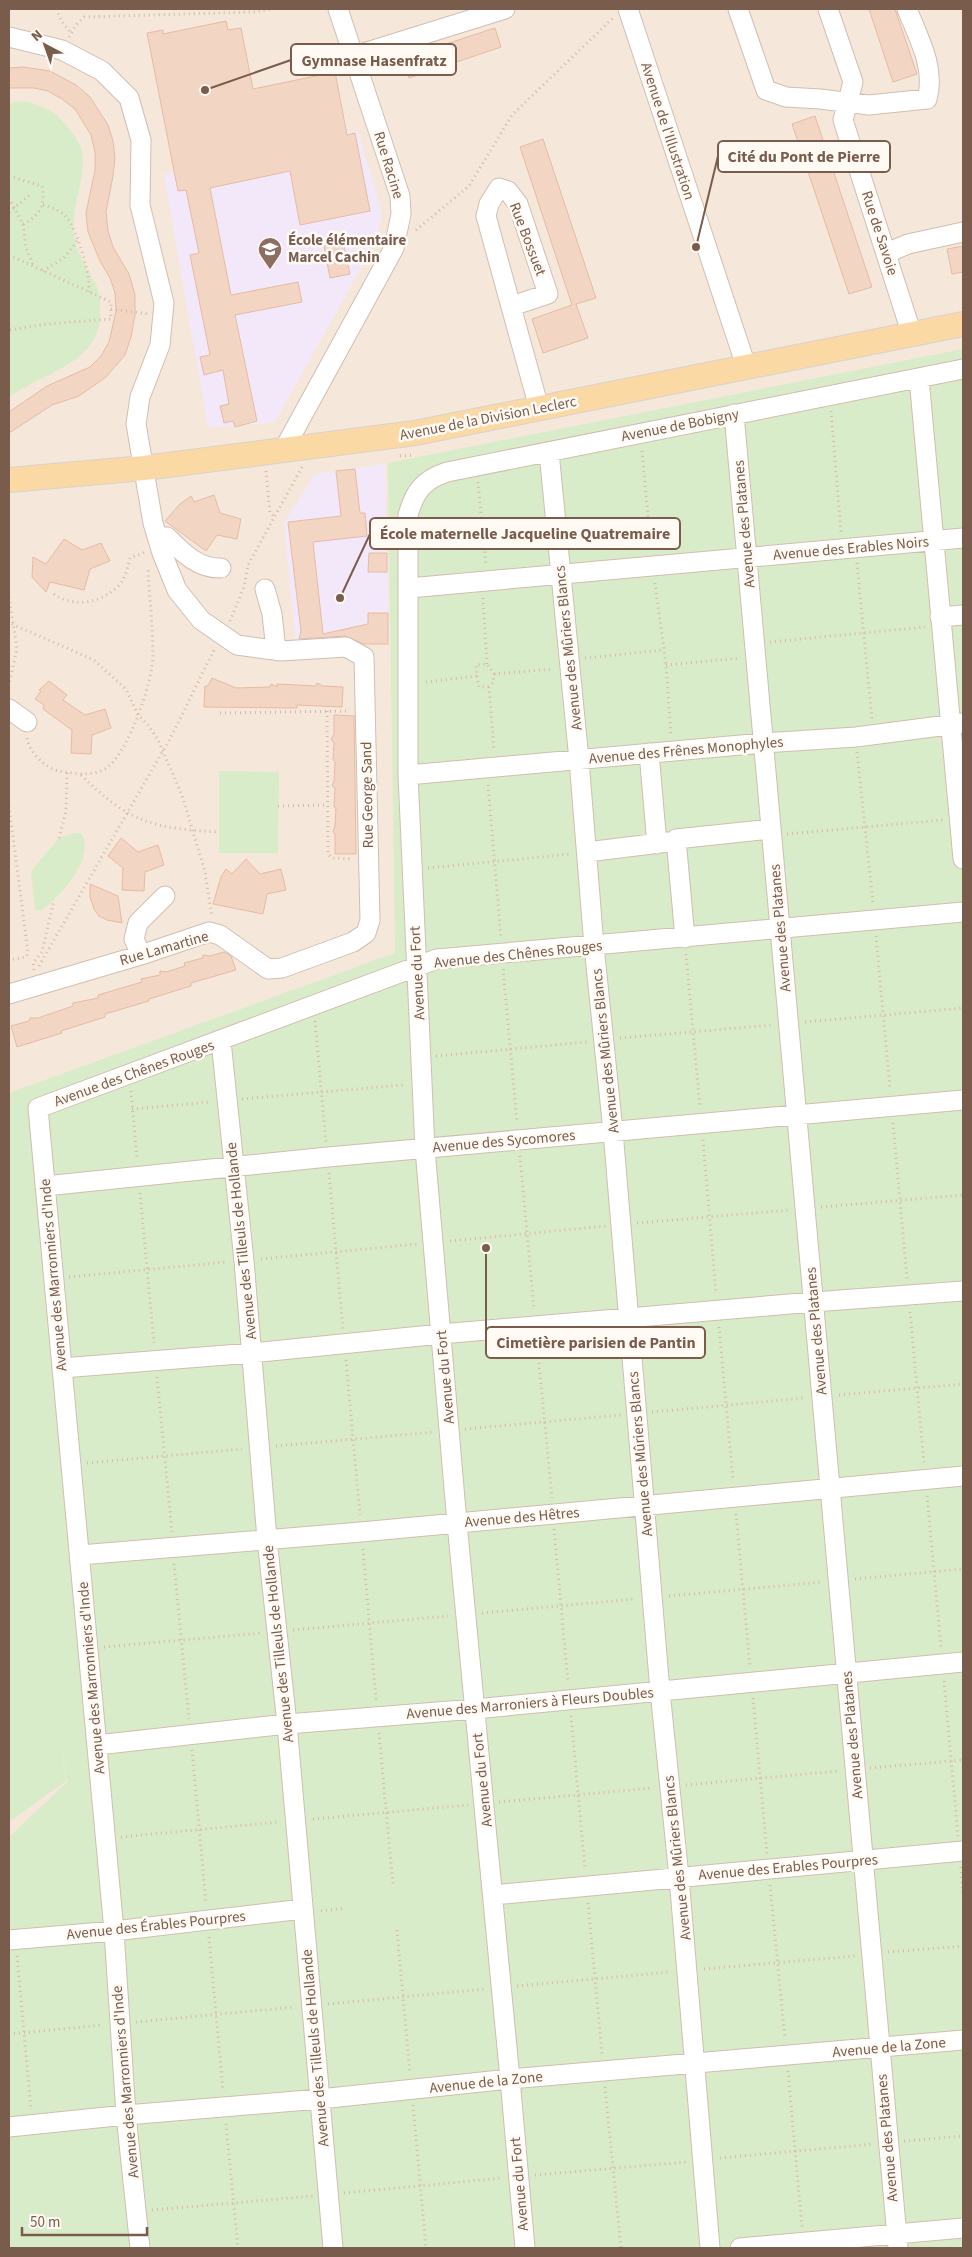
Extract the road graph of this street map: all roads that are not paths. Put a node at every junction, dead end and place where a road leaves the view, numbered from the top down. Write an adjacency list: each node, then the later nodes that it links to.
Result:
1 (338, 9): 9 (street, Rue Racine)
2 (505, 9): 7 (street)
3 (738, 9): 10 (street)
4 (828, 9): 10 (street, Rue de Savoie)
5 (907, 9): 10 (street)
6 (622, 11): 18 (street, Avenue de l'Illustration)
7 (454, 16): 9 (street)
8 (9, 37): 25 (street)
9 (354, 56): 23 (street, Rue Racine)
10 (847, 102): 11 (street, Rue de Savoie)
11 (879, 229): 13 (street); 14 (street, Rue de Savoie)
12 (963, 232): 13 (street)
13 (922, 241): 14 (street)
14 (887, 253): 17 (street, Rue de Savoie)
15 (512, 306): 15 (street, Rue Bossuet); 21 (street, Rue Bossuet)
16 (963, 324): 17 (main road, Avenue de la Division Leclerc)
17 (912, 335): 18 (main road, Avenue de la Division Leclerc)
18 (746, 366): 21 (main road, Avenue de la Division Leclerc)
19 (963, 369): 20 (street, Avenue de Bobigny)
20 (919, 378): 22 (street, Avenue de Bobigny); 29 (street)
21 (539, 408): 23 (main road, Avenue de la Division Leclerc)
22 (734, 414): 24 (street, Avenue de Bobigny); 31 (street, Avenue des Platanes)
23 (278, 449): 25 (main road, Avenue de la Division Leclerc)
24 (549, 452): 27 (street, Avenue de Bobigny); 33 (street, Avenue des Mûriers Blancs)
25 (144, 468): 26 (main road, Avenue de la Division Leclerc); 30 (street)
26 (9, 480)
27 (411, 504): 34 (street, Avenue du Fort)
28 (963, 538): 29 (street, Avenue des Erables Noirs)
29 (934, 540): 31 (street, Avenue des Erables Noirs); 37 (street)
30 (159, 541): 32 (street); 38 (street)
31 (747, 557): 33 (street, Avenue des Erables Noirs); 42 (street, Avenue des Platanes)
32 (221, 568)
33 (560, 574): 34 (street, Avenue des Erables Noirs); 44 (street, Avenue des Mûriers Blancs)
34 (409, 588): 45 (street, Avenue du Fort)
35 (265, 589): 38 (street)
36 (963, 615): 37 (street)
37 (941, 621): 41 (street)
38 (276, 650): 54 (street, Rue George Sand)
39 (9, 709): 40 (street)
40 (27, 722)
41 (957, 724): 42 (street, Avenue des Frênes Monophyles); 50 (street)
42 (763, 743): 43 (street, Avenue des Frênes Monophyles); 46 (street, Avenue des Platanes)
43 (648, 753): 44 (street, Avenue des Frênes Monophyles); 48 (street)
44 (579, 760): 45 (street, Avenue des Frênes Monophyles); 49 (street, Avenue des Mûriers Blancs)
45 (408, 775): 58 (street, Avenue du Fort)
46 (771, 832): 47 (street); 53 (street, Avenue des Platanes)
47 (676, 841): 48 (street); 55 (street)
48 (657, 844): 49 (street)
49 (587, 852): 56 (street, Avenue des Mûriers Blancs)
50 (963, 859)
51 (165, 896): 57 (street)
52 (963, 912): 53 (street, Avenue des Chênes Rouges)
53 (780, 930): 55 (street, Avenue des Chênes Rouges); 63 (street, Avenue des Platanes)
54 (366, 933): 57 (street, Rue Lamartine)
55 (685, 938): 56 (street, Avenue des Chênes Rouges)
56 (594, 946): 58 (street, Avenue des Chênes Rouges); 64 (street, Avenue des Mûriers Blancs)
57 (141, 955): 59 (street, Rue Lamartine)
58 (417, 966): 60 (street, Avenue des Chênes Rouges); 65 (street, Avenue du Fort)
59 (9, 994)
60 (221, 1041): 62 (street, Avenue des Chênes Rouges); 66 (street, Avenue des Tilleuls de Hollande)
61 (963, 1100): 63 (street, Avenue des Sycomores)
62 (38, 1108): 67 (street, Avenue des Marronniers d'Inde)
63 (796, 1116): 64 (street, Avenue des Sycomores); 69 (street, Avenue des Platanes)
64 (613, 1131): 65 (street, Avenue des Sycomores); 70 (street, Avenue des Mûriers Blancs)
65 (425, 1148): 66 (street, Avenue des Sycomores); 71 (street, Avenue du Fort)
66 (234, 1167): 67 (street, Avenue des Sycomores); 72 (street, Avenue des Tilleuls de Hollande)
67 (45, 1186): 73 (street, Avenue des Marronniers d'Inde)
68 (963, 1291): 69 (street)
69 (813, 1302): 70 (street); 75 (street, Avenue des Platanes)
70 (628, 1319): 71 (street); 76 (street, Avenue des Mûriers Blancs)
71 (441, 1334): 72 (street); 77 (street, Avenue du Fort)
72 (252, 1353): 73 (street); 78 (street, Avenue des Tilleuls de Hollande)
73 (62, 1368): 79 (street, Avenue des Marronniers d'Inde)
74 (963, 1476): 75 (street, Avenue des Hêtres)
75 (830, 1488): 76 (street, Avenue des Hêtres); 81 (street, Avenue des Platanes)
76 (645, 1506): 77 (street, Avenue des Hêtres); 82 (street, Avenue des Mûriers Blancs)
77 (457, 1523): 78 (street, Avenue des Hêtres); 83 (street, Avenue du Fort)
78 (267, 1538): 79 (street, Avenue des Hêtres); 84 (street, Avenue des Tilleuls de Hollande)
79 (80, 1555): 85 (street, Avenue des Marronniers d'Inde)
80 (963, 1662): 81 (street, Avenue des Marroniers à Fleurs Doubles)
81 (846, 1672): 82 (street, Avenue des Marroniers à Fleurs Doubles); 87 (street, Avenue des Platanes)
82 (660, 1691): 83 (street, Avenue des Marroniers à Fleurs Doubles); 88 (street, Avenue des Mûriers Blancs)
83 (475, 1710): 84 (street, Avenue des Marroniers à Fleurs Doubles); 89 (street, Avenue du Fort)
84 (287, 1724): 85 (street, Avenue des Marroniers à Fleurs Doubles); 90 (street, Avenue des Tilleuls de Hollande)
85 (97, 1745): 91 (street, Avenue des Marronniers d'Inde)
86 (961, 1851): 87 (street, Avenue des Erables Pourpres)
87 (862, 1861): 88 (street, Avenue des Erables Pourpres); 94 (street, Avenue des Platanes)
88 (680, 1877): 89 (street, Avenue des Erables Pourpres); 95 (street, Avenue des Mûriers Blancs)
89 (493, 1895): 96 (street, Avenue du Fort)
90 (303, 1911): 91 (street, Avenue des Érables Pourpres); 97 (street, Avenue des Tilleuls de Hollande)
91 (114, 1931): 92 (street, Avenue des Érables Pourpres); 98 (street, Avenue des Marronniers d'Inde)
92 (12, 1940)
93 (963, 2040): 94 (street, Avenue de la Zone)
94 (879, 2048): 95 (street, Avenue de la Zone); 101 (street, Avenue des Platanes)
95 (695, 2064): 96 (street, Avenue de la Zone); 105 (street, Avenue des Mûriers Blancs)
96 (510, 2079): 97 (street, Avenue de la Zone); 104 (street, Avenue du Fort)
97 (320, 2099): 98 (street, Avenue de la Zone); 103 (street, Avenue des Tilleuls de Hollande)
98 (126, 2115): 99 (street, Avenue de la Zone); 102 (street, Avenue des Marronniers d'Inde)
99 (9, 2127)
100 (963, 2228): 101 (street)
101 (897, 2241): 106 (street)
102 (140, 2248)
103 (333, 2248)
104 (524, 2248)
105 (710, 2248)
106 (740, 2248)

